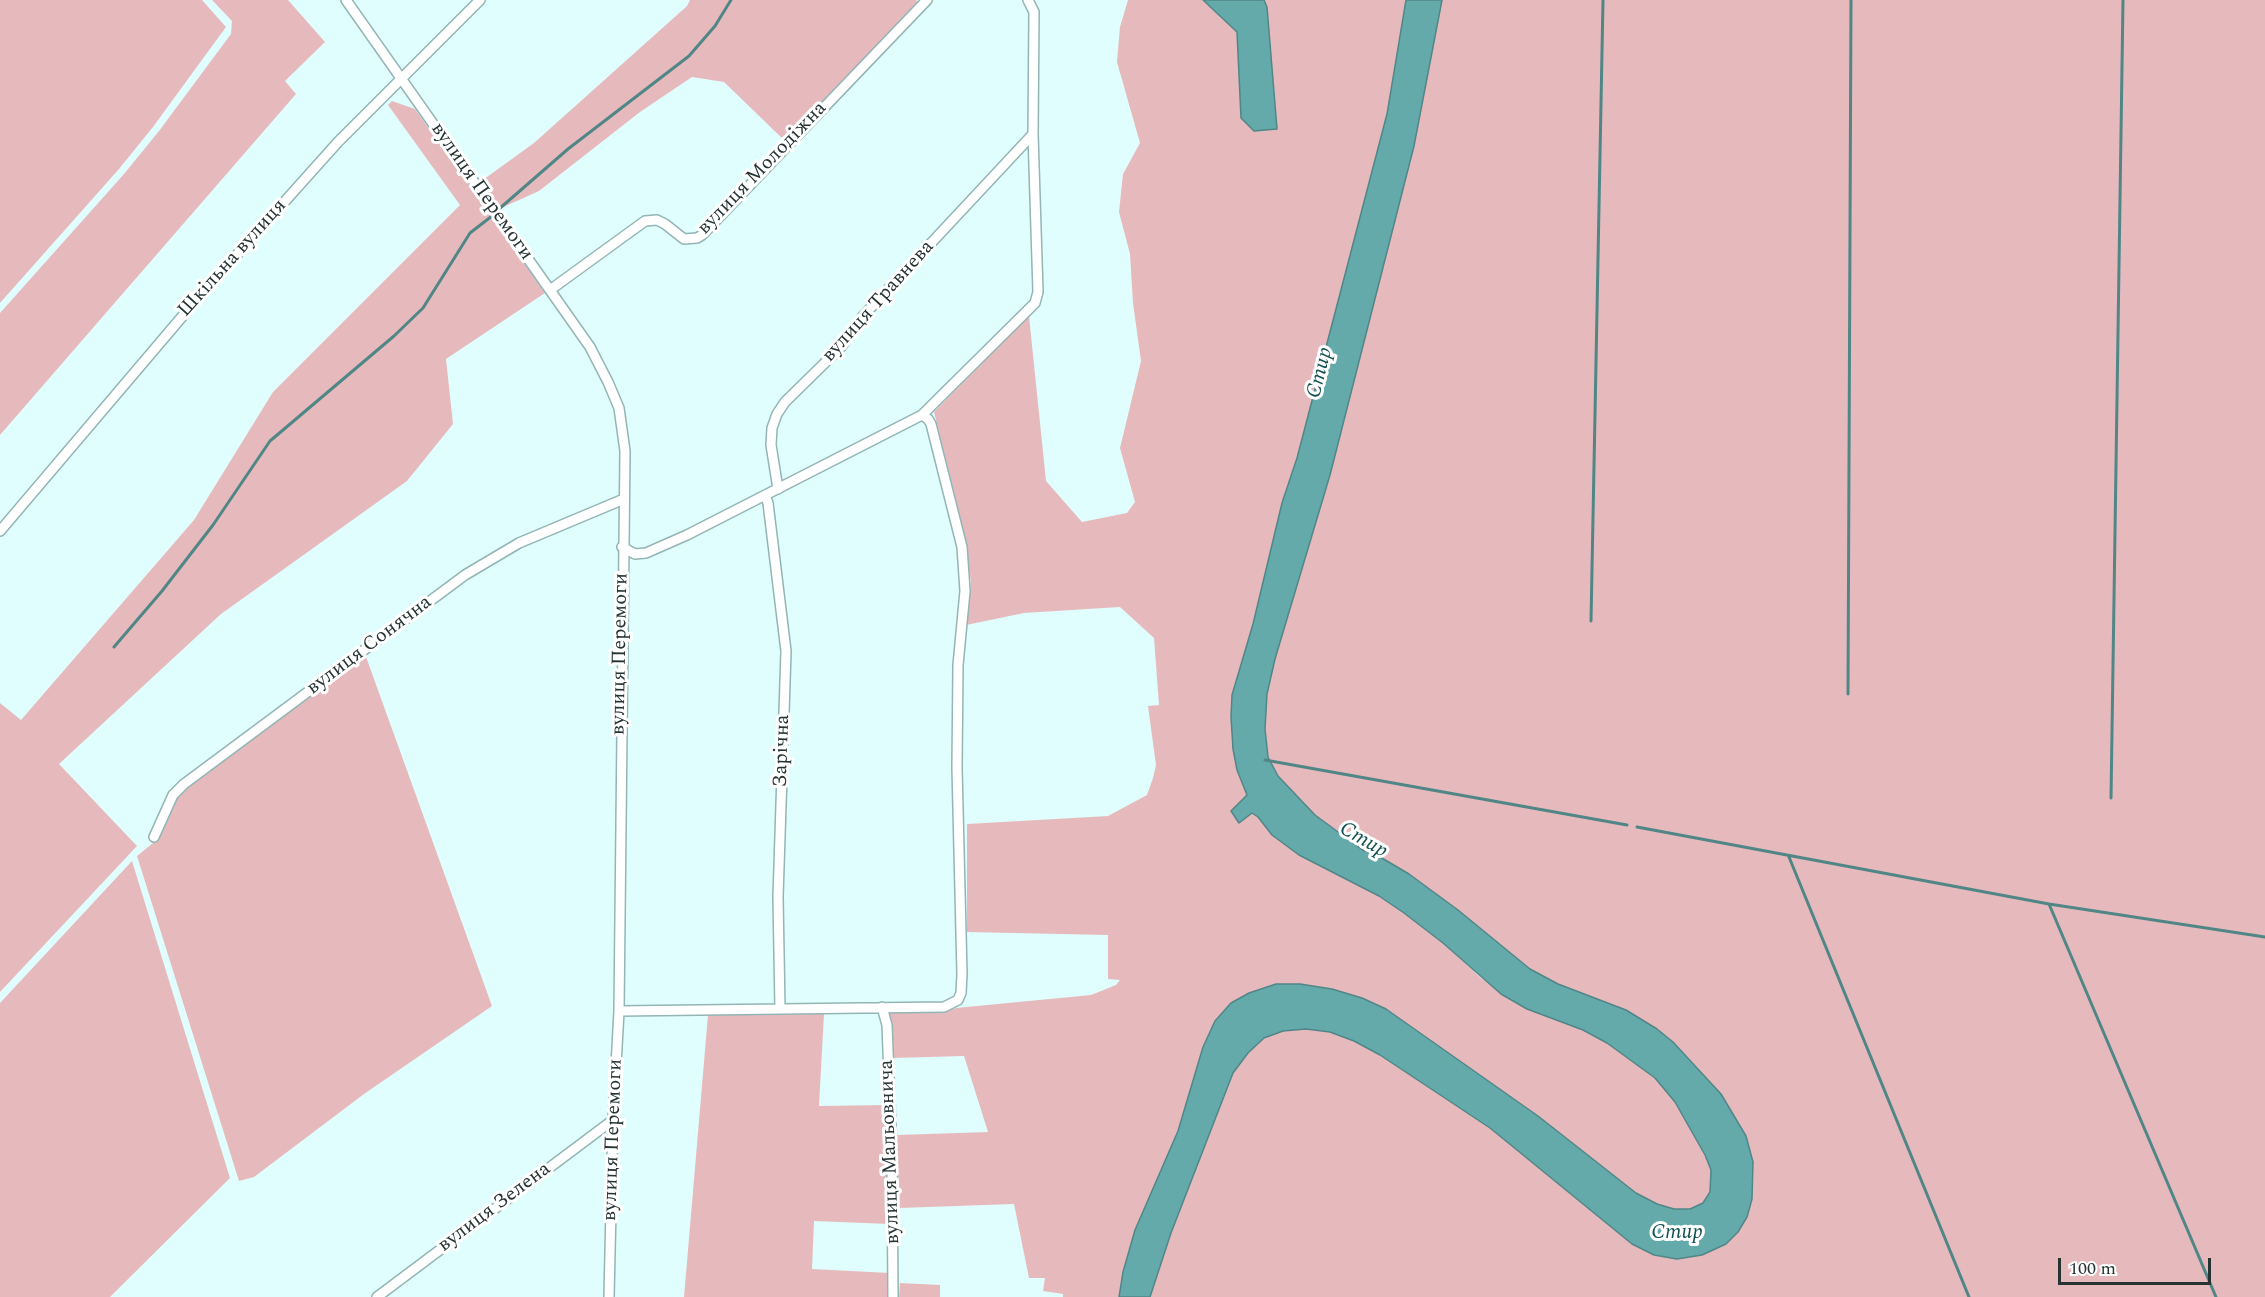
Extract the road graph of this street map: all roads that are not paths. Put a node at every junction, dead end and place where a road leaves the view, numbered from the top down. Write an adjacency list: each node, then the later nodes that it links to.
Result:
1 (346, 0): 5 (street, вулиця Перемоги)
2 (480, 0): 5 (street, Шкільна вулиця)
3 (927, 0): 7 (street, вулиця Молодіжна)
4 (1028, 0): 6 (street)
5 (400, 79): 7 (street, вулиця Перемоги); 12 (street, Шкільна вулиця)
6 (1032, 134): 8 (street); 9 (street, вулиця Травнева)
7 (550, 290): 11 (street, вулиця Перемоги)
8 (922, 415): 9 (street); 15 (street)
9 (778, 489): 10 (street)
10 (765, 495): 13 (street); 16 (street, Зарічна)
11 (624, 499): 13 (street, вулиця Перемоги); 14 (street, вулиця Сонячна)
12 (0, 531)
13 (622, 547): 17 (street, вулиця Перемоги)
14 (154, 837)
15 (882, 1008): 16 (street); 21 (street, вулиця Мальовнича)
16 (780, 1009): 17 (street)
17 (619, 1011): 18 (street, вулиця Перемоги)
18 (613, 1120): 19 (street, вулиця Зелена); 20 (street, вулиця Перемоги)
19 (377, 1297)
20 (609, 1297)
21 (893, 1297)

